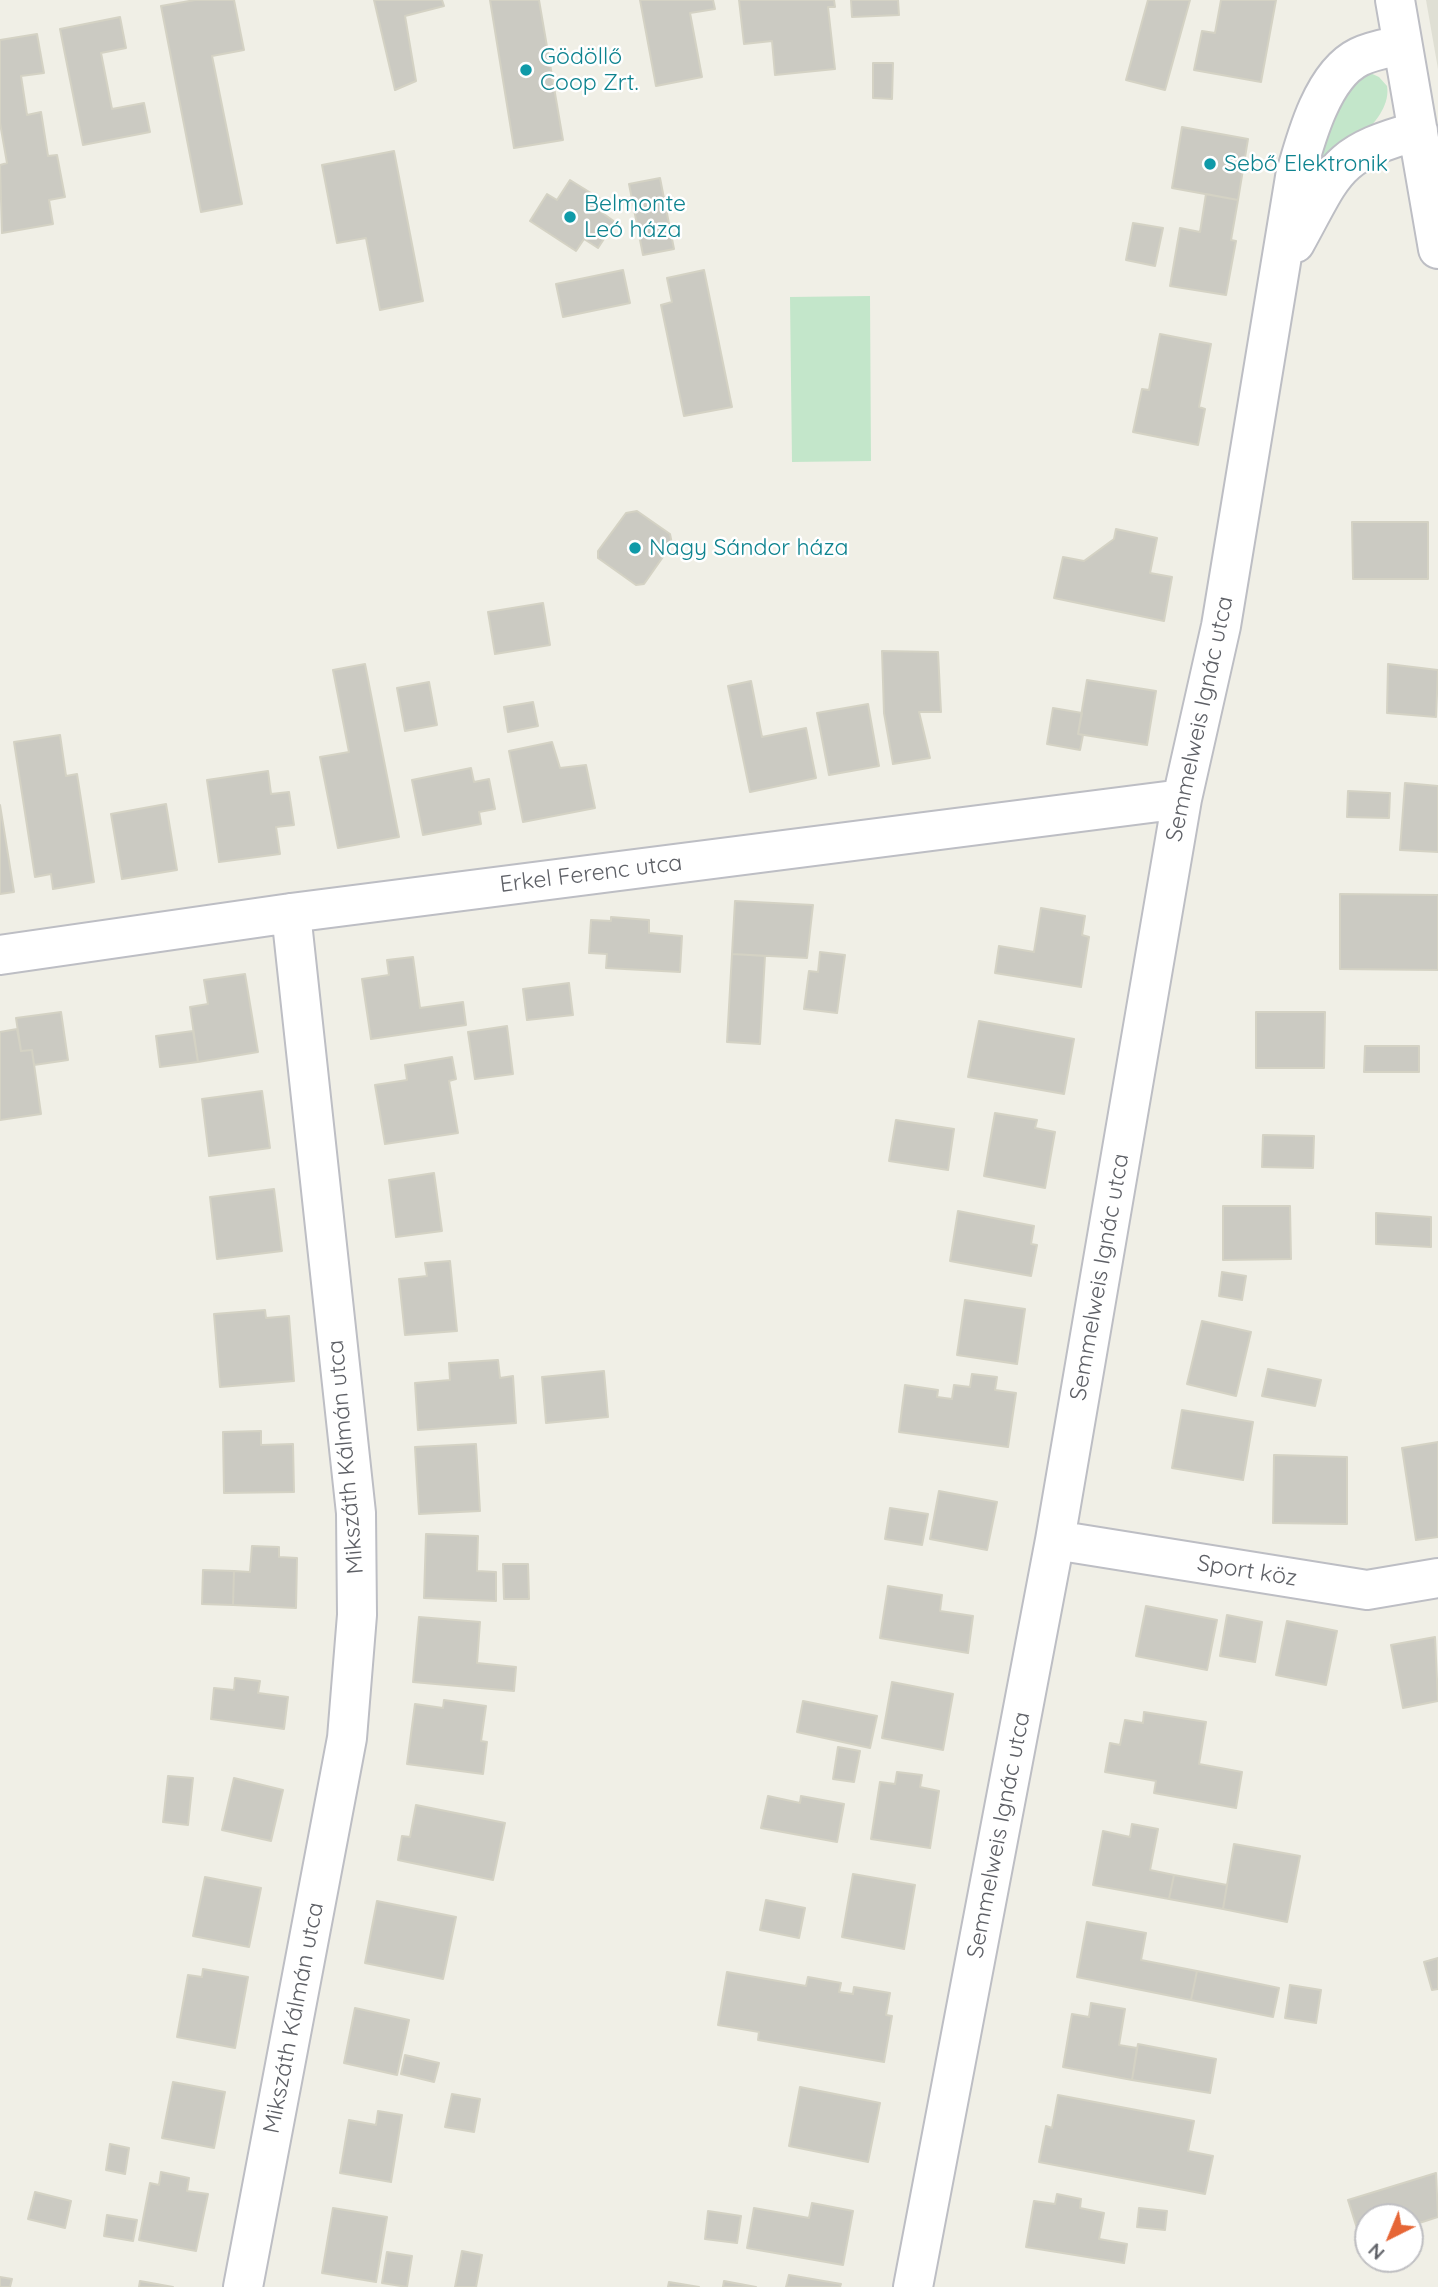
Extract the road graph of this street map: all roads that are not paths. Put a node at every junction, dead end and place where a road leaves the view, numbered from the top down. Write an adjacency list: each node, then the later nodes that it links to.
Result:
1 (1395, 0): 2 (street)
2 (1401, 45): 3 (street); 5 (street, Semmelweis Ignác utca)
3 (1418, 131): 4 (street); 5 (street, Semmelweis Ignác utca)
4 (1438, 248)
5 (1282, 267): 6 (street, Semmelweis Ignác utca)
6 (1182, 799): 7 (street, Erkel Ferenc utca); 9 (street, Semmelweis Ignác utca)
7 (291, 912): 8 (street, Erkel Ferenc utca); 11 (street, Mikszáth Kálmán utca)
8 (0, 955)
9 (1055, 1541): 10 (street, Sport köz); 12 (street, Semmelweis Ignác utca)
10 (1438, 1577)
11 (243, 2287)
12 (913, 2287)

